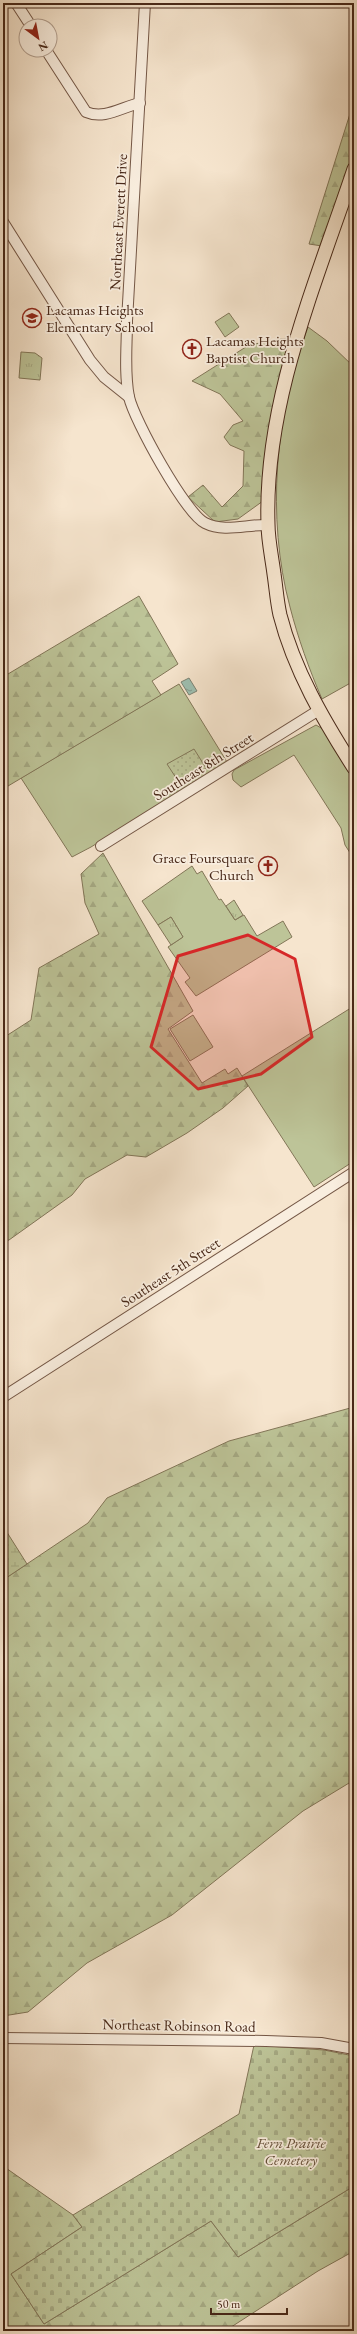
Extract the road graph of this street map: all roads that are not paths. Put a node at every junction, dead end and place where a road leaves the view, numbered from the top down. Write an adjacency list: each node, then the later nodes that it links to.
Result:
1 (16, 3): 3 (street)
2 (145, 3): 5 (street, Northeast Everett Drive)
3 (26, 18)
4 (51, 58): 5 (street)
5 (140, 103): 8 (street, Northeast Everett Drive)
6 (354, 169): 9 (main road)
7 (3, 222): 8 (street)
8 (129, 397): 9 (street, Northeast Everett Drive)
9 (268, 525): 10 (main road)
10 (320, 710): 11 (main road); 12 (street, Southeast 8th Street)
11 (354, 768)
12 (101, 846)
13 (354, 1172): 14 (street, Southeast 5th Street)
14 (3, 1397)
15 (3, 2038): 16 (street, Northeast Robinson Road)
16 (354, 2049)

